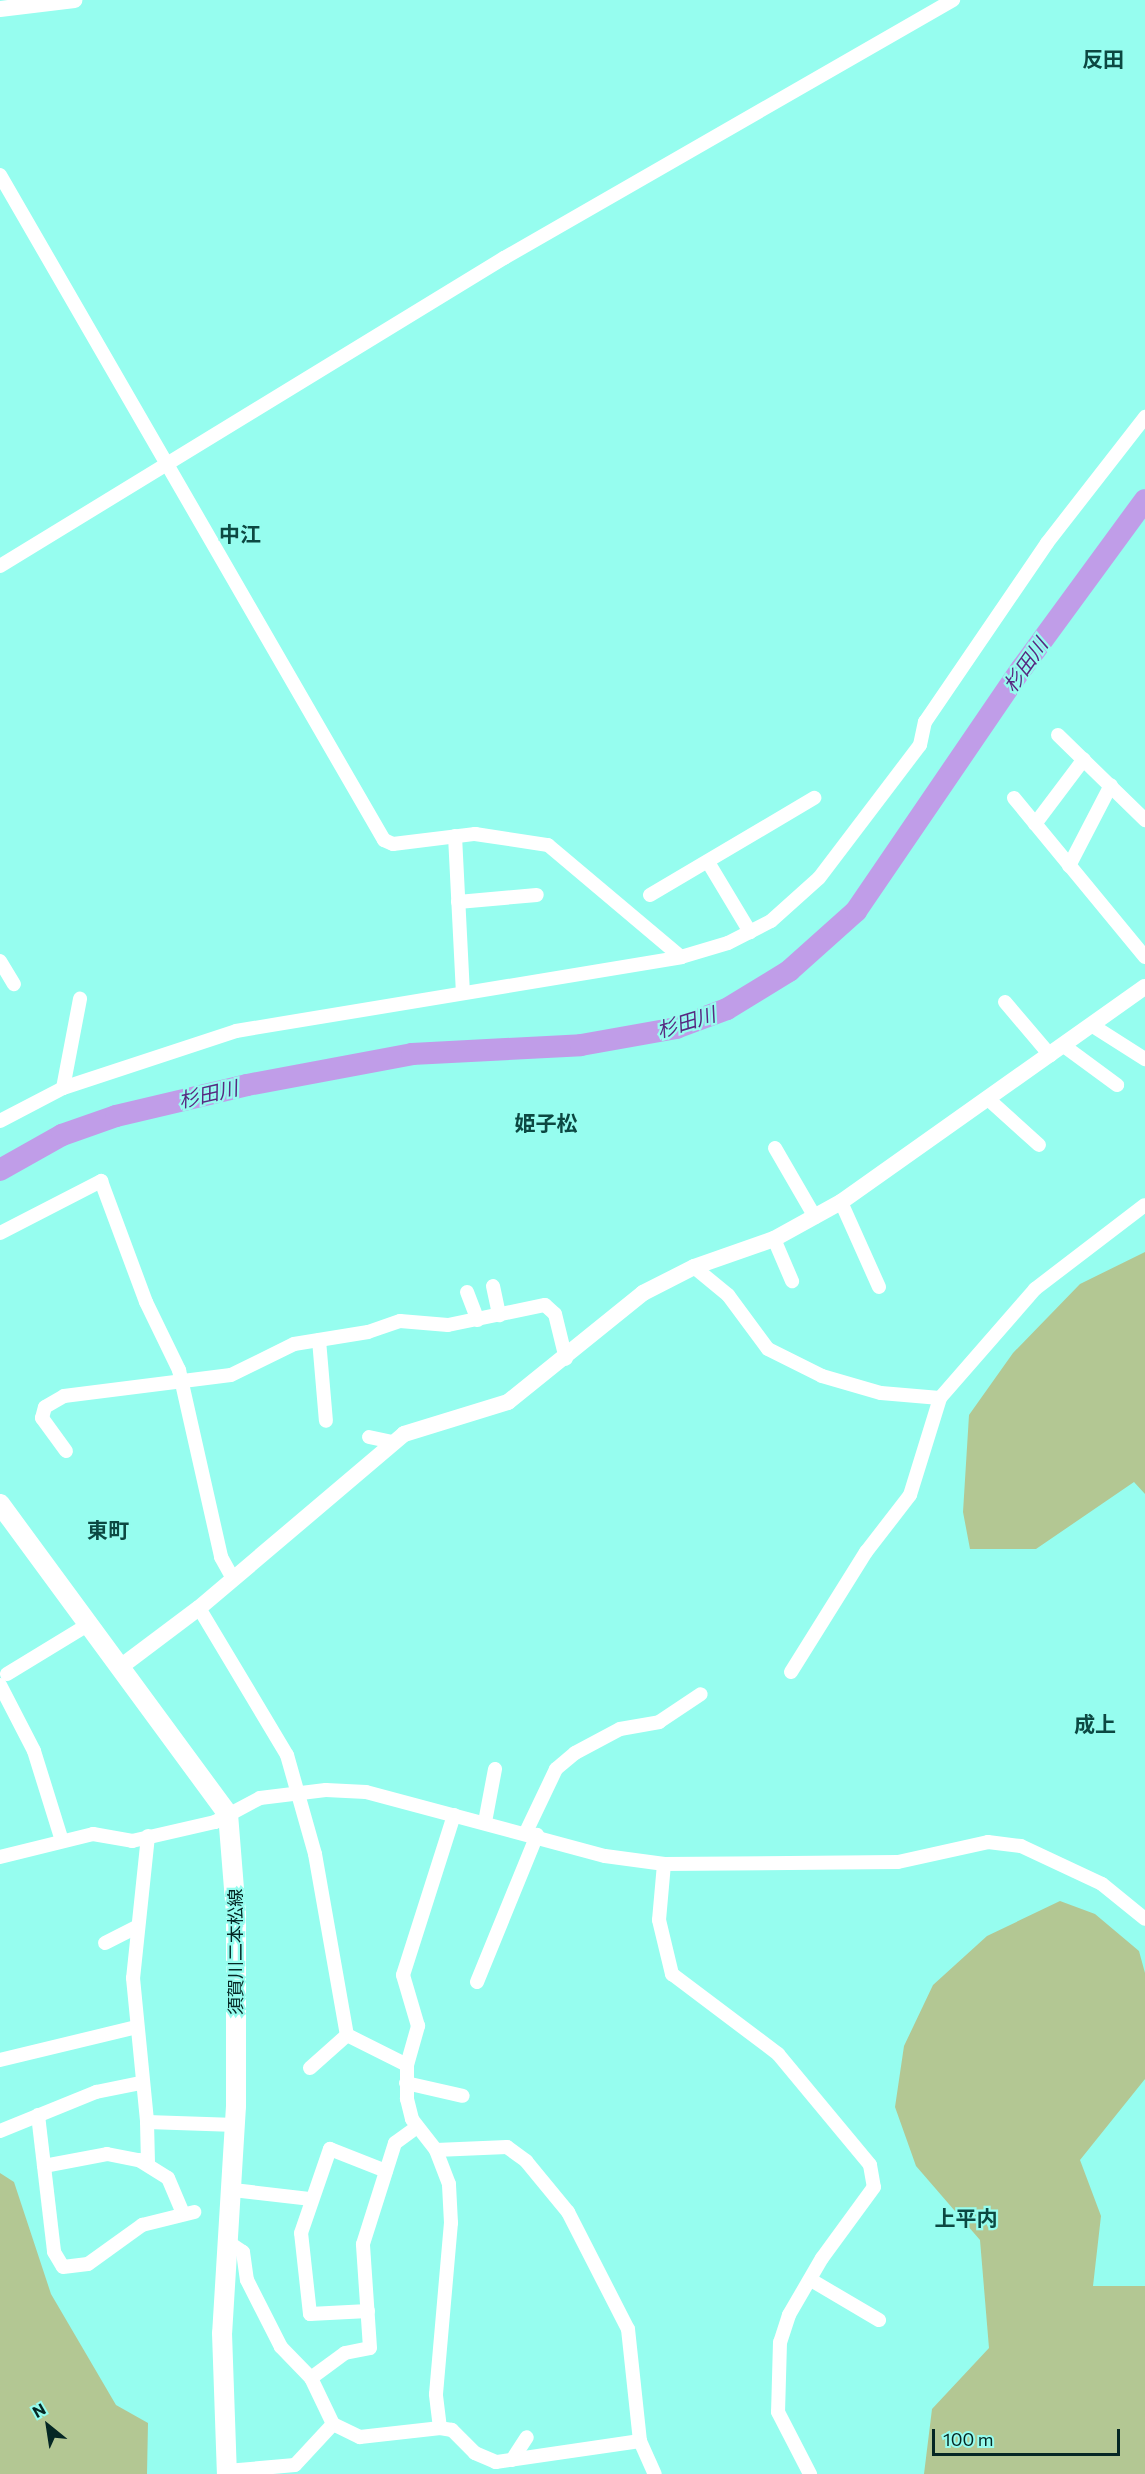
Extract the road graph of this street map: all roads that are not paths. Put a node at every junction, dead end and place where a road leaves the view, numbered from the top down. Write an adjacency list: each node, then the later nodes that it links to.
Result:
1 (74, 0): 3 (street)
2 (953, 0): 7 (street)
3 (42, 3): 4 (street)
4 (0, 9)
5 (0, 175): 7 (street)
6 (1145, 417): 22 (street)
7 (169, 463): 8 (street); 16 (street)
8 (0, 566)
9 (1058, 735): 10 (street)
10 (1084, 759): 11 (street); 15 (street)
11 (1111, 785): 14 (street); 18 (street)
12 (814, 798): 17 (street)
13 (1014, 798): 15 (street)
14 (1145, 819)
15 (1035, 824): 18 (street)
16 (455, 836): 21 (street); 23 (street)
17 (708, 862): 20 (street); 22 (street)
18 (1069, 866): 24 (street)
19 (537, 895): 21 (street)
20 (650, 896)
21 (458, 902): 28 (street)
22 (750, 932): 23 (street)
23 (681, 957): 28 (street)
24 (1145, 957)
25 (0, 961): 26 (street)
26 (14, 984)
27 (1145, 987): 31 (street)
28 (463, 992): 36 (street)
29 (80, 999): 36 (street)
30 (1005, 1002): 33 (street)
31 (1094, 1026): 32 (street); 34 (street)
32 (1064, 1046): 33 (street); 35 (street)
33 (1050, 1056): 37 (street)
34 (1145, 1059)
35 (1117, 1085)
36 (63, 1088): 38 (street)
37 (987, 1098): 39 (street); 41 (street)
38 (0, 1121)
39 (1039, 1145)
40 (775, 1148): 43 (street)
41 (841, 1202): 43 (street); 49 (street)
42 (1145, 1205): 56 (street)
43 (815, 1217): 45 (street)
44 (0, 1233): 55 (street)
45 (774, 1239): 46 (street); 47 (street)
46 (694, 1267): 54 (street); 56 (street)
47 (792, 1281)
48 (493, 1286): 51 (street)
49 (879, 1287)
50 (467, 1292): 52 (street)
51 (499, 1315): 52 (street); 54 (street)
52 (478, 1320): 53 (street)
53 (319, 1340): 55 (street); 57 (street)
54 (566, 1359): 59 (street)
55 (183, 1384): 60 (street); 62 (street)
56 (940, 1398): 66 (street)
57 (326, 1421)
58 (369, 1437): 59 (street)
59 (392, 1442): 62 (street)
60 (66, 1451)
61 (0, 1504): 64 (main road)
62 (232, 1577): 63 (street)
63 (199, 1608): 65 (street); 70 (street)
64 (91, 1623): 65 (main road); 67 (street)
65 (123, 1665): 71 (main road)
66 (791, 1672)
67 (3, 1680): 76 (street)
68 (701, 1694): 74 (street)
69 (495, 1769): 73 (street)
70 (300, 1792): 71 (street); 72 (street); 84 (street)
71 (228, 1814): 75 (street); 93 (main road, 須賀川二本松線)
72 (454, 1815): 73 (street); 86 (street)
73 (485, 1822): 74 (street)
74 (531, 1833): 78 (street); 82 (street)
75 (148, 1836): 76 (street); 80 (street)
76 (62, 1841): 77 (street)
77 (0, 1857)
78 (664, 1864): 79 (street); 103 (street)
79 (1145, 1919)
80 (138, 1926): 81 (street); 83 (street)
81 (105, 1943)
82 (477, 1982)
83 (136, 2027): 85 (street); 88 (street)
84 (348, 2036): 86 (street); 87 (street)
85 (0, 2060)
86 (407, 2065): 89 (street)
87 (310, 2068)
88 (141, 2083): 91 (street); 92 (street)
89 (406, 2083): 90 (street); 94 (street)
90 (463, 2096)
91 (38, 2115): 95 (street); 98 (street)
92 (147, 2121): 93 (street); 97 (street)
93 (236, 2125): 100 (main road, 須賀川二本松線)
94 (417, 2127): 96 (street); 99 (street)
95 (0, 2131)
96 (436, 2150): 108 (street); 110 (street)
97 (148, 2164): 98 (street); 98 (street)
98 (44, 2166)
99 (386, 2171): 101 (street); 104 (street)
100 (232, 2190): 101 (street); 102 (main road, 須賀川二本松線)
101 (311, 2199): 104 (street)
102 (228, 2242): 106 (street); 112 (main road, 須賀川二本松線)
103 (811, 2280): 105 (street); 114 (street)
104 (368, 2311): 106 (street)
105 (879, 2320)
106 (311, 2378): 107 (street)
107 (333, 2424): 108 (street); 112 (street)
108 (440, 2428): 111 (street)
109 (527, 2437): 111 (street)
110 (640, 2441): 111 (street); 113 (street)
111 (512, 2460)
112 (227, 2473)
113 (655, 2474)
114 (810, 2474)

